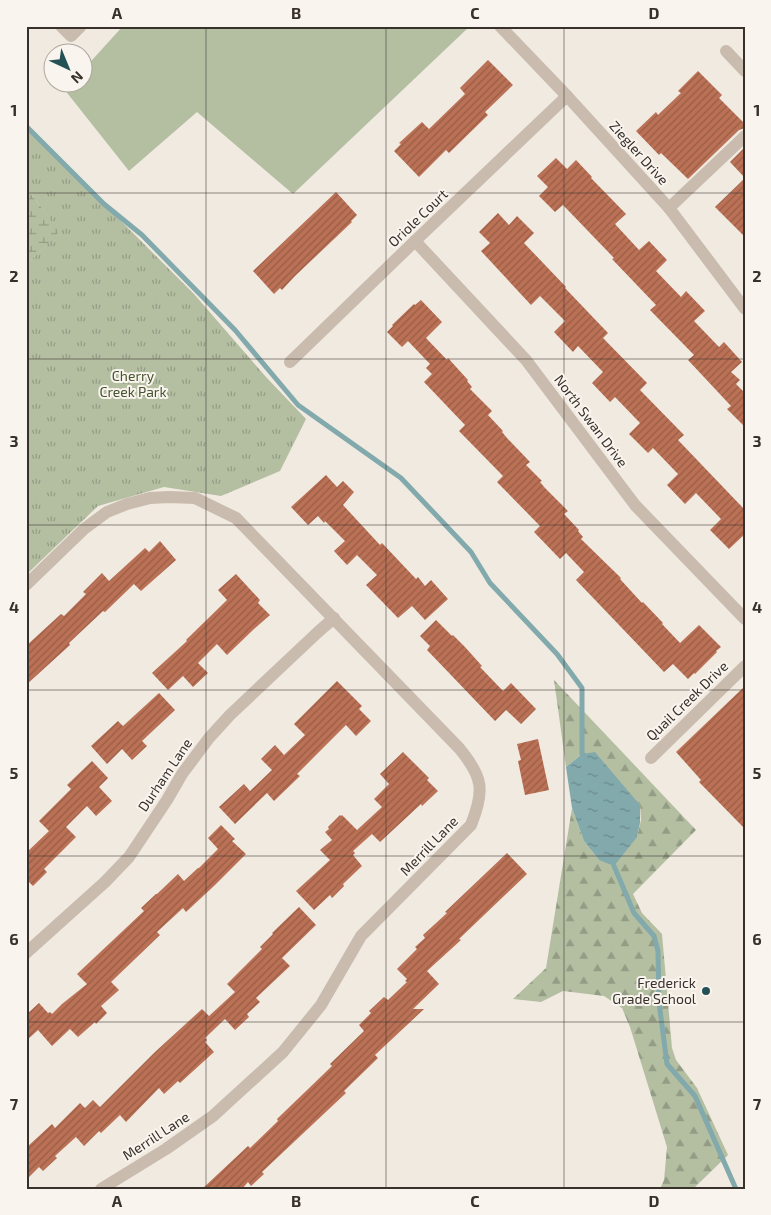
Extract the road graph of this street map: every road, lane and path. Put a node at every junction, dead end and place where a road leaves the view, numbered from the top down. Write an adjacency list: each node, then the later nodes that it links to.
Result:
1 (61, 26): 2 (street)
2 (81, 26)
3 (500, 26): 6 (street, Ziegler Drive)
4 (726, 51): 5 (street)
5 (745, 71)
6 (567, 96): 8 (street, Ziegler Drive); 9 (street, Oriole Court)
7 (745, 136): 8 (street)
8 (669, 208): 10 (street, Ziegler Drive)
9 (415, 241): 11 (street, Oriole Court); 14 (street, North Swan Drive)
10 (745, 309)
11 (290, 362)
12 (26, 585): 13 (street, Merrill Lane)
13 (334, 618): 17 (street, Durham Lane); 18 (street, Merrill Lane)
14 (745, 619)
15 (745, 666): 16 (street, Quail Creek Drive)
16 (651, 758)
17 (26, 953)
18 (101, 1189)

